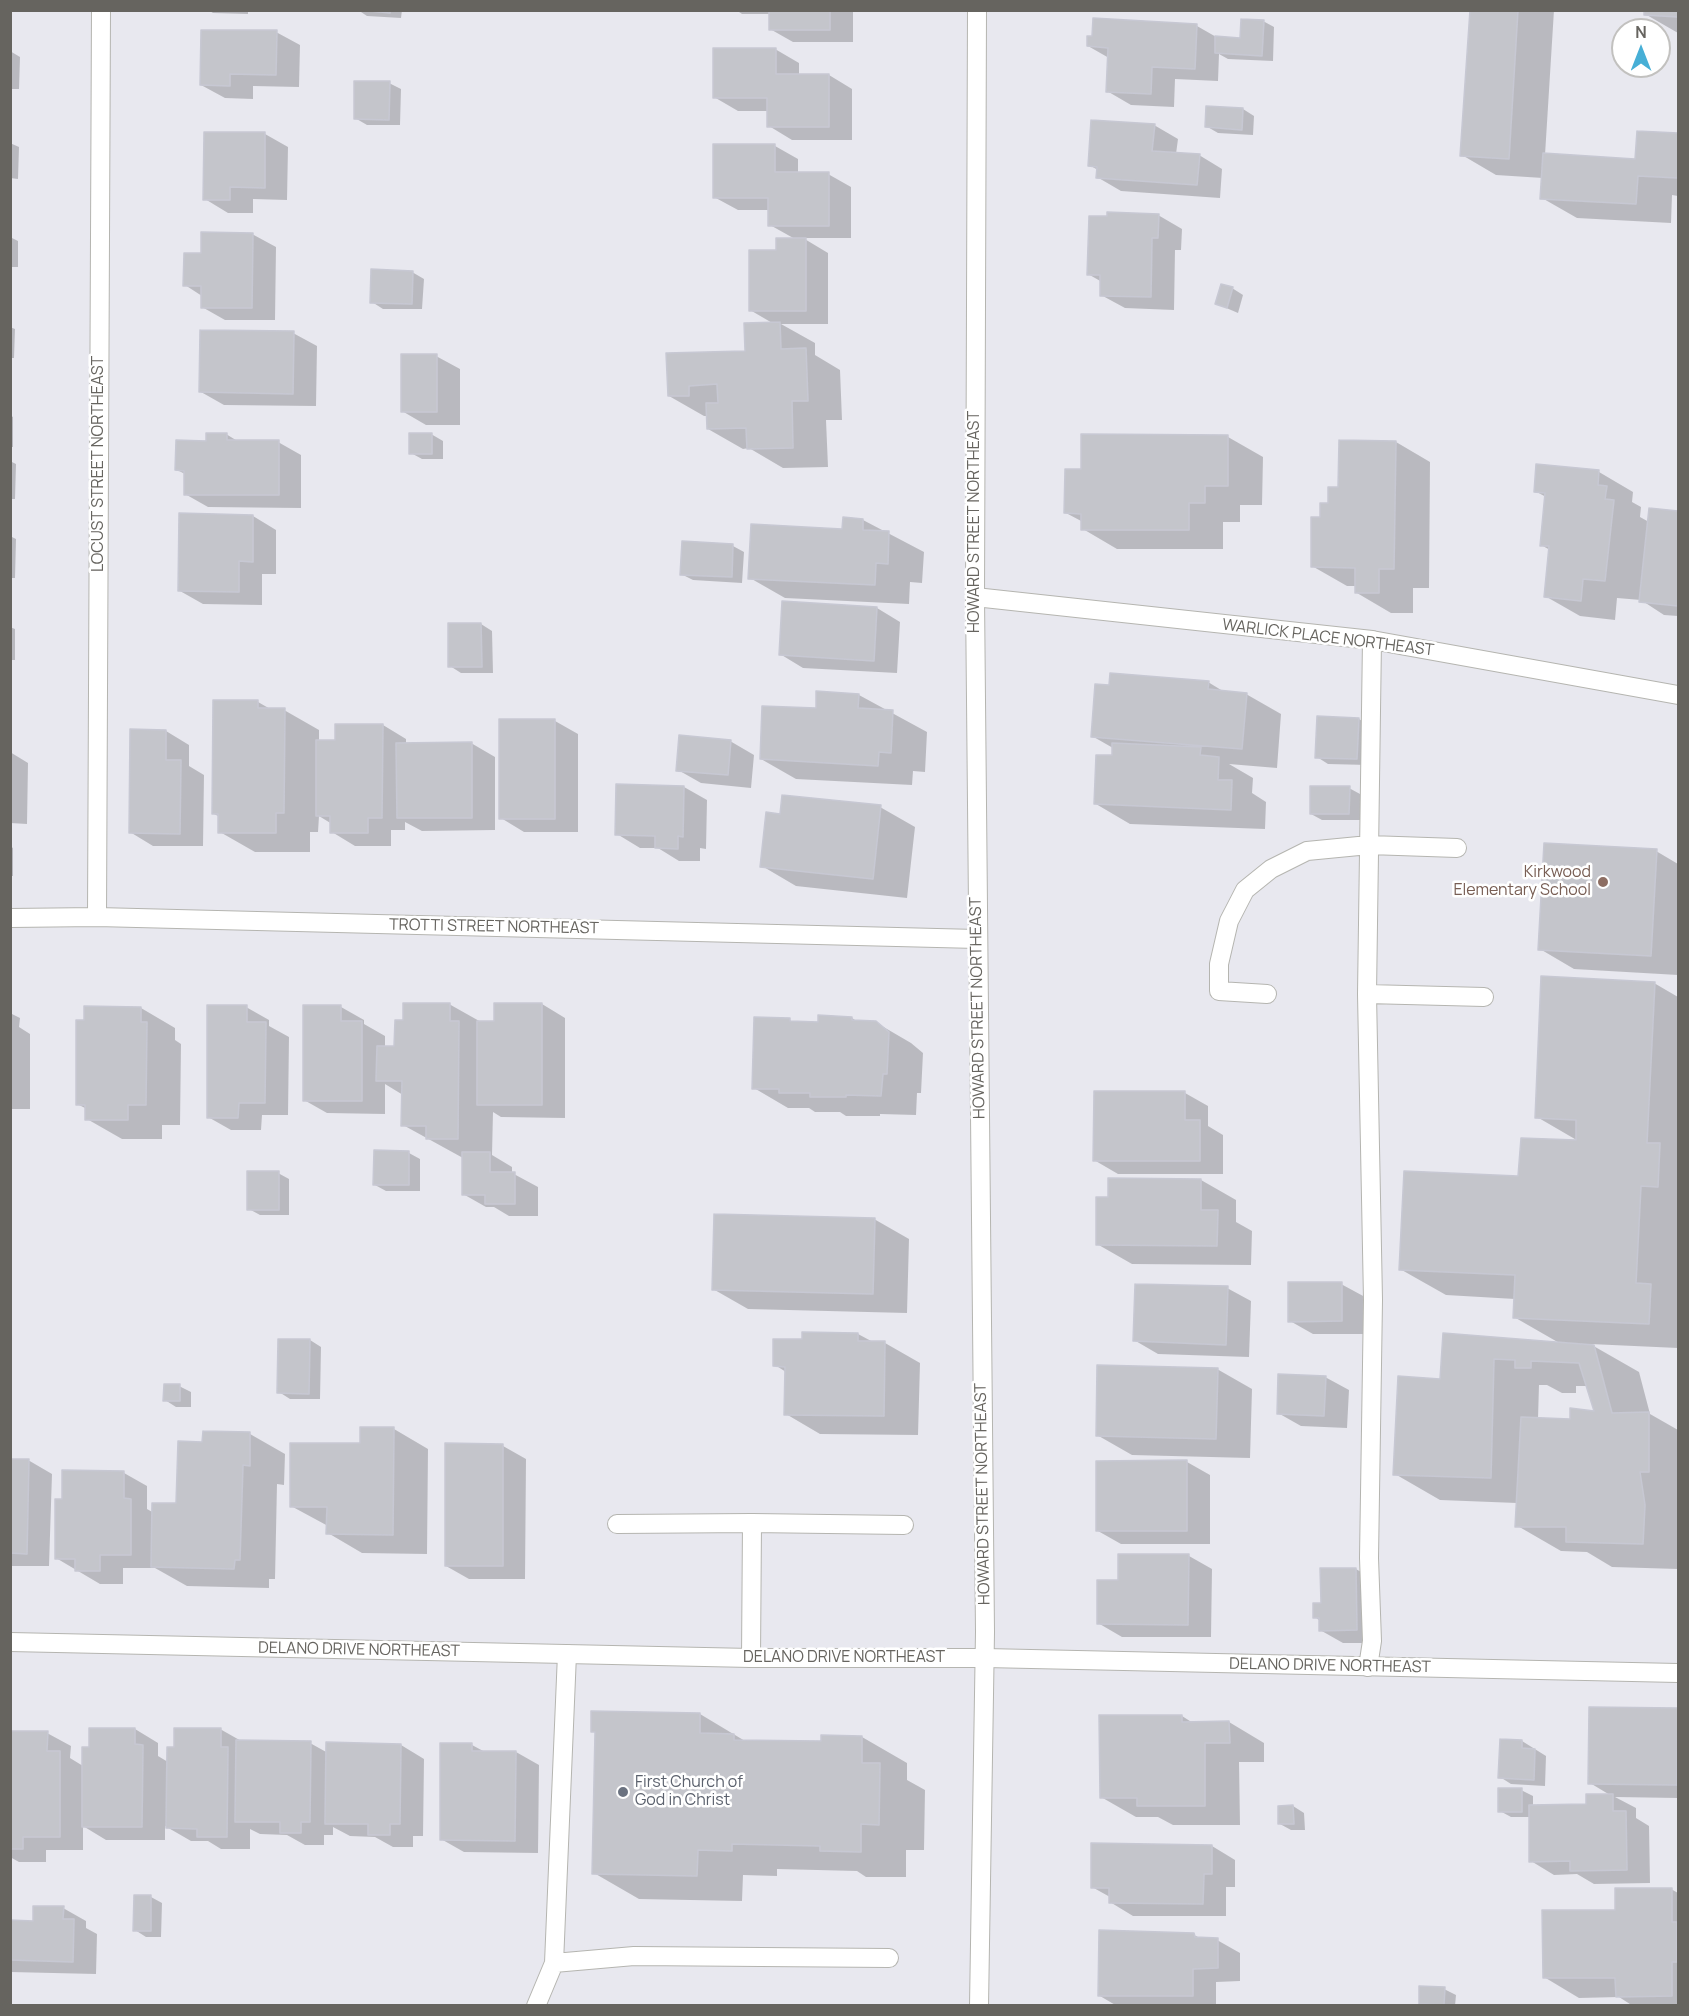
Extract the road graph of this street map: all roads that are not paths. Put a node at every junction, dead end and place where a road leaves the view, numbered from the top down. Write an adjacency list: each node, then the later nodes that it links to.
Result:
1 (101, 10): 8 (street, LOCUST STREET NORTHEAST)
2 (977, 10): 3 (street, HOWARD STREET NORTHEAST)
3 (975, 597): 4 (street, WARLICK PLACE NORTHEAST); 10 (street, HOWARD STREET NORTHEAST)
4 (1372, 640): 5 (street, WARLICK PLACE NORTHEAST); 6 (street)
5 (1678, 695)
6 (1369, 845): 7 (street); 11 (street); 12 (street)
7 (1457, 848)
8 (97, 917): 9 (street, TROTTI STREET NORTHEAST); 10 (street, TROTTI STREET NORTHEAST)
9 (10, 918)
10 (977, 939): 20 (street, HOWARD STREET NORTHEAST)
11 (1267, 994)
12 (1367, 994): 13 (street); 21 (street)
13 (1484, 997)
14 (752, 1523): 15 (street); 16 (street); 19 (street)
15 (617, 1524)
16 (904, 1525)
17 (10, 1642): 18 (street, DELANO DRIVE NORTHEAST)
18 (567, 1654): 19 (street, DELANO DRIVE NORTHEAST); 24 (street)
19 (751, 1659): 20 (street, DELANO DRIVE NORTHEAST)
20 (985, 1659): 21 (street, DELANO DRIVE NORTHEAST); 26 (street, HOWARD STREET NORTHEAST)
21 (1368, 1667): 22 (street, DELANO DRIVE NORTHEAST)
22 (1678, 1672)
23 (889, 1958): 24 (street)
24 (554, 1963): 25 (street)
25 (537, 2006)
26 (979, 2006)

